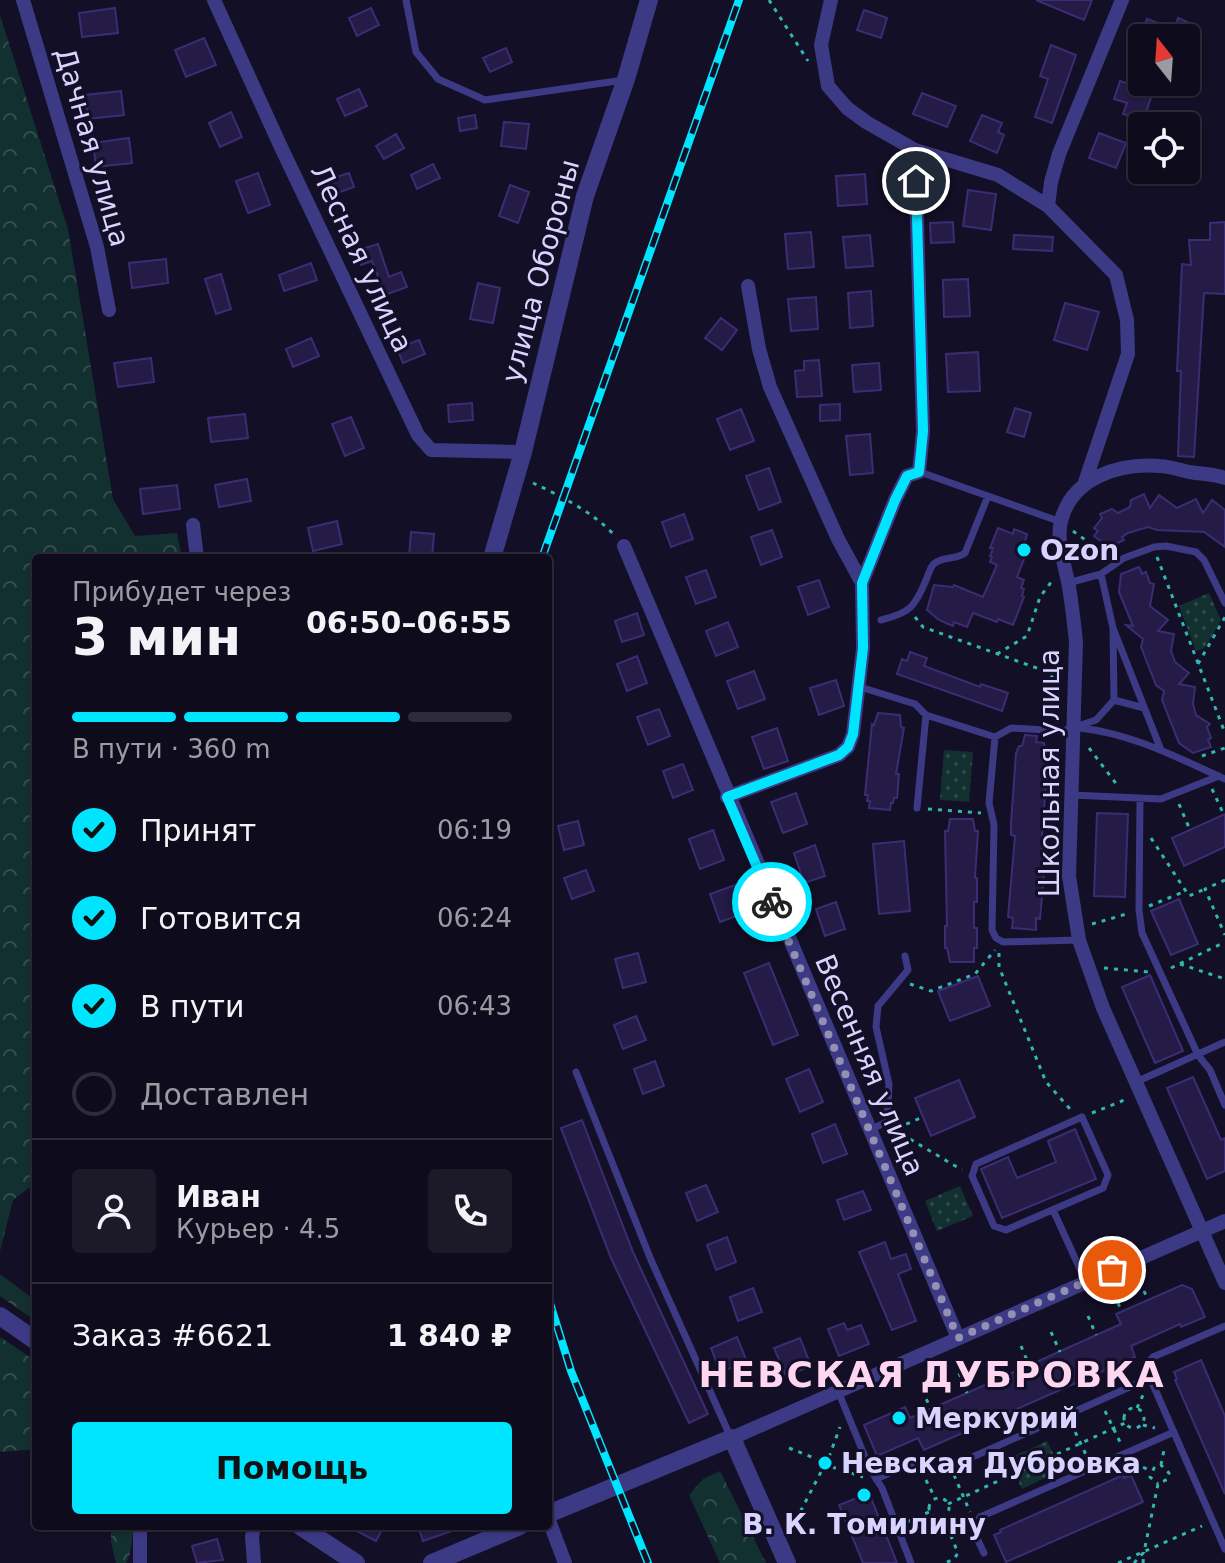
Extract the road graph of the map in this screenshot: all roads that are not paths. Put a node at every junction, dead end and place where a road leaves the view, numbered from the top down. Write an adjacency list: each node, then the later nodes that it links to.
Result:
1 (23, 0): 11 (street, Дачная улица)
2 (214, 0): 12 (street, Лесная улица)
3 (406, 0): 7 (lane)
4 (649, 0): 7 (street, улица Обороны)
5 (831, 0): 8 (street)
6 (1122, 0): 9 (street)
7 (626, 79): 12 (street, улица Обороны)
8 (915, 150): 9 (street); 13 (street)
9 (1048, 206): 15 (street)
10 (748, 286): 24 (street)
11 (109, 310)
12 (523, 452): 21 (street, улица Обороны)
13 (919, 472): 16 (lane); 24 (street)
14 (1225, 478): 15 (street)
15 (1084, 485): 17 (street)
16 (988, 496): 17 (lane); 26 (lane)
17 (1061, 522): 23 (street, Школьная улица)
18 (193, 525): 20 (street)
19 (624, 546): 37 (street, Весенняя улица)
20 (197, 554)
21 (493, 554)
22 (1101, 574): 23 (lane); 25 (lane); 27 (lane)
23 (1062, 579): 32 (street, Школьная улица)
24 (862, 583): 28 (street)
25 (1225, 603)
26 (881, 620)
27 (1113, 628): 29 (lane); 30 (lane)
28 (858, 686): 31 (lane); 37 (street)
29 (1114, 700): 30 (lane); 32 (lane)
30 (1144, 708): 34 (lane)
31 (926, 715): 33 (lane); 39 (lane)
32 (1073, 728): 33 (lane); 34 (lane); 36 (street, Школьная улица)
33 (995, 737): 40 (lane)
34 (1161, 750): 35 (lane)
35 (1222, 777): 38 (lane)
36 (1070, 795): 38 (lane); 40 (street, Школьная улица)
37 (727, 797): 47 (street, Весенняя улица)
38 (1140, 799): 43 (lane)
39 (917, 808)
40 (1079, 940): 45 (street, Школьная улица)
41 (905, 956): 47 (lane)
42 (1225, 1042): 43 (lane)
43 (1198, 1055): 45 (lane); 46 (lane)
44 (576, 1072): 60 (lane)
45 (1136, 1082): 50 (street, Школьная улица)
46 (1225, 1105)
47 (869, 1130): 56 (street, Весенняя улица)
48 (1053, 1210): 48 (lane); 51 (lane)
49 (1225, 1221): 50 (street)
50 (1202, 1230): 51 (street); 52 (street, Школьная улица)
51 (1086, 1282): 56 (street)
52 (1225, 1283)
53 (0, 1316): 55 (street)
54 (1225, 1326): 57 (lane)
55 (32, 1338)
56 (958, 1338): 58 (street)
57 (1150, 1378): 59 (lane); 61 (lane)
58 (838, 1391): 60 (street); 61 (lane)
59 (1174, 1432): 68 (lane); 69 (lane)
60 (732, 1438): 62 (street); 75 (street)
61 (876, 1479): 76 (lane)
62 (552, 1514)
63 (552, 1527): 74 (street)
64 (140, 1530): 70 (street)
65 (253, 1530): 71 (street)
66 (306, 1530): 72 (street)
67 (510, 1530): 73 (street)
68 (1225, 1549)
69 (984, 1553)
70 (140, 1563)
71 (254, 1563)
72 (356, 1563)
73 (432, 1563)
74 (565, 1563)
75 (787, 1563)
76 (911, 1563)

